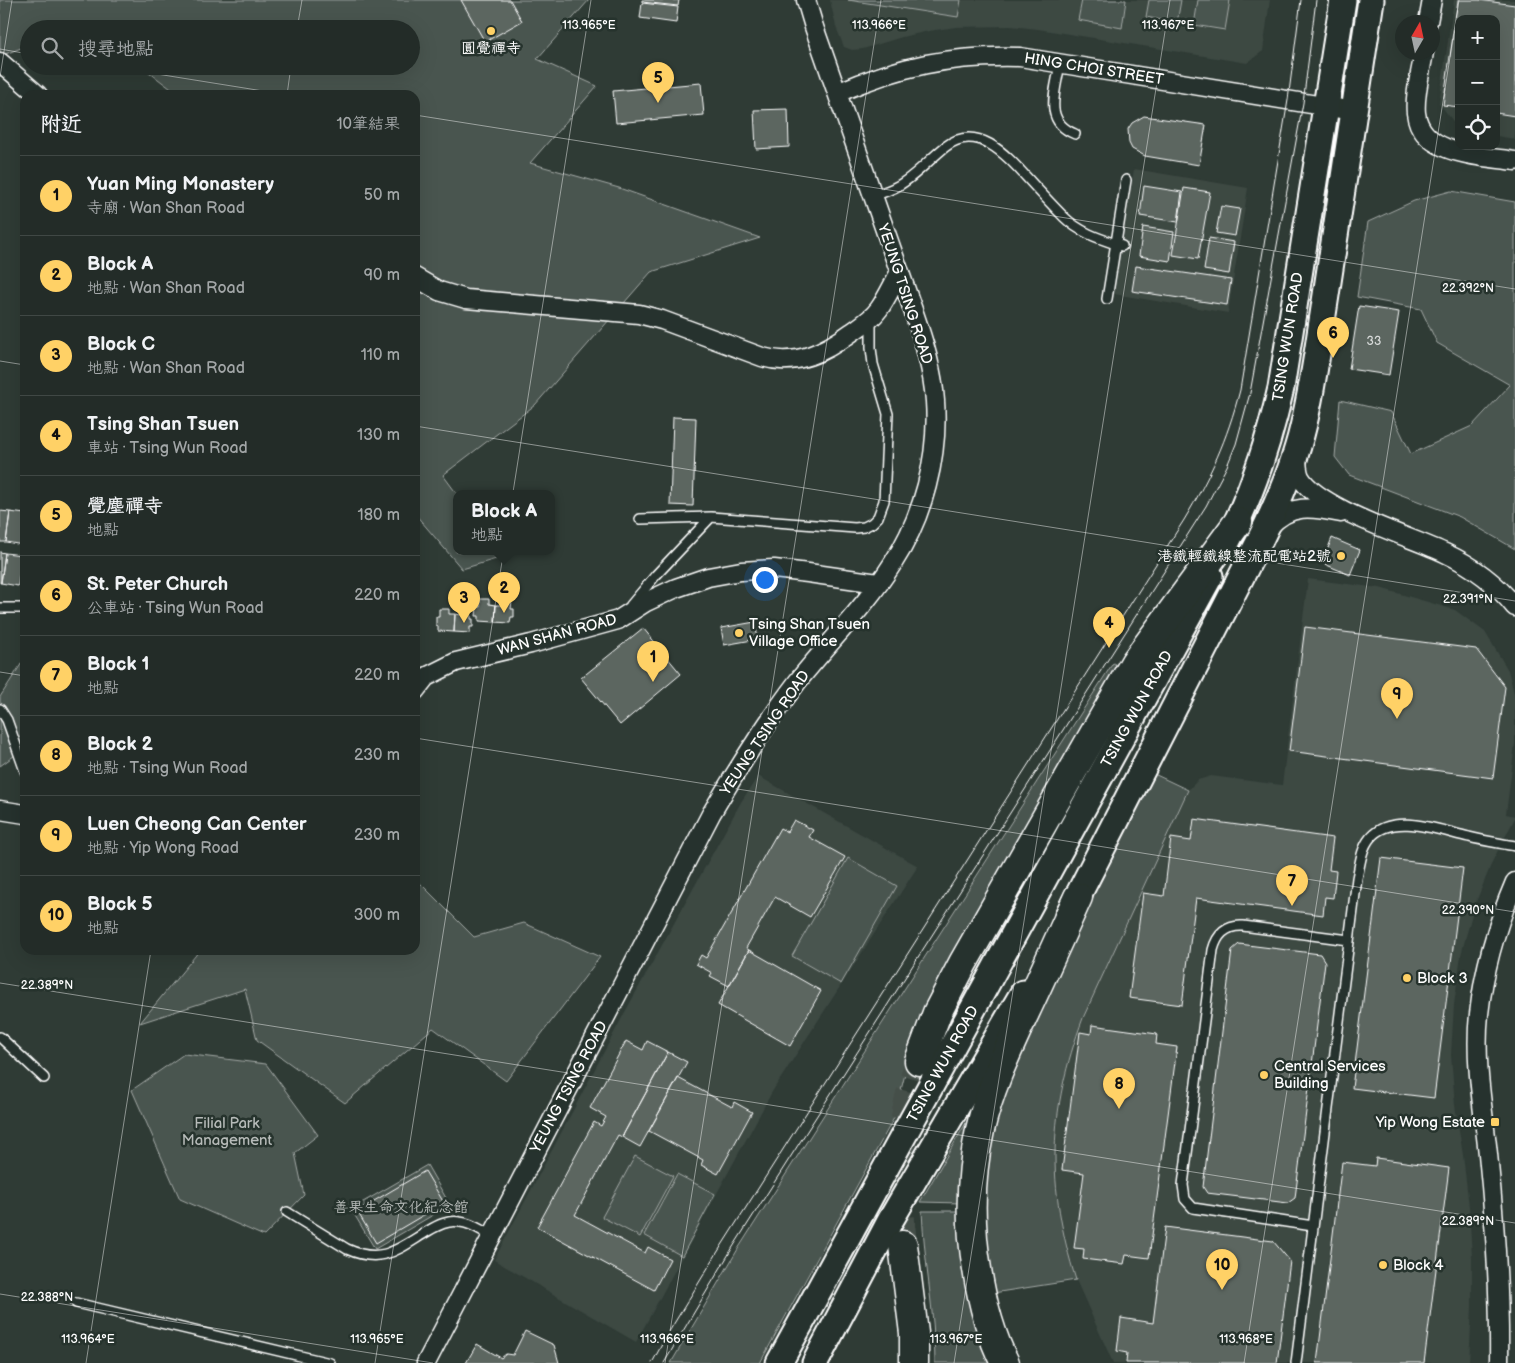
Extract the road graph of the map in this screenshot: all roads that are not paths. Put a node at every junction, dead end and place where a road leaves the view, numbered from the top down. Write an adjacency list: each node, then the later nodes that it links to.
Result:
1 (806, 0): 10 (street, YEUNG TSING ROAD)
2 (1343, 0): 11 (main road, TSING WUN ROAD)
3 (1371, 0): 12 (main road, TSING WUN ROAD)
4 (1432, 0): 5 (street)
5 (1429, 15)
6 (1423, 60): 14 (street)
7 (0, 62): 9 (street)
8 (1060, 63): 10 (street, HING CHOI STREET); 11 (street, HING CHOI STREET); 13 (lane)
9 (32, 90)
10 (837, 92): 16 (street, YEUNG TSING ROAD)
11 (1325, 106): 12 (street, HING CHOI STREET); 26 (main road, TSING WUN ROAD)
12 (1354, 111): 22 (main road, TSING WUN ROAD)
13 (1075, 134)
14 (1515, 162)
15 (1126, 180): 17 (lane)
16 (873, 196): 17 (lane); 18 (street, YEUNG TSING ROAD)
17 (1119, 245): 20 (lane)
18 (900, 272): 21 (street); 28 (street, YEUNG TSING ROAD)
19 (420, 280): 21 (street)
20 (1107, 299)
21 (871, 318): 23 (lane)
22 (1298, 446): 24 (street); 27 (main road, TSING WUN ROAD)
23 (711, 517): 25 (lane); 32 (lane)
24 (1356, 517): 27 (street); 29 (street)
25 (640, 519)
26 (1238, 522): 43 (main road); 52 (main road, TSING WUN ROAD)
27 (1264, 531): 40 (main road, TSING WUN ROAD)
28 (878, 583): 32 (street, WAN SHAN ROAD); 47 (street, YEUNG TSING ROAD)
29 (1515, 607)
30 (0, 608): 31 (lane)
31 (20, 608)
32 (618, 620): 33 (street, WAN SHAN ROAD)
33 (420, 685)
34 (0, 709): 35 (lane)
35 (20, 758)
36 (0, 810): 37 (street)
37 (20, 813)
38 (1515, 846): 41 (lane)
39 (1515, 882): 57 (street)
40 (1078, 897): 53 (main road, TSING WUN ROAD); 55 (main road)
41 (1349, 940): 46 (lane); 46 (lane)
42 (0, 1037): 44 (lane)
43 (919, 1062)
44 (44, 1078)
45 (287, 1212): 47 (lane)
46 (1313, 1226): 56 (lane)
47 (492, 1236): 51 (street, YEUNG TSING ROAD)
48 (903, 1245): 54 (main road)
49 (76, 1303): 50 (lane)
50 (330, 1363)
51 (426, 1363)
52 (779, 1363)
53 (815, 1363)
54 (914, 1363)
55 (1005, 1363)
56 (1296, 1363)
57 (1498, 1363)

